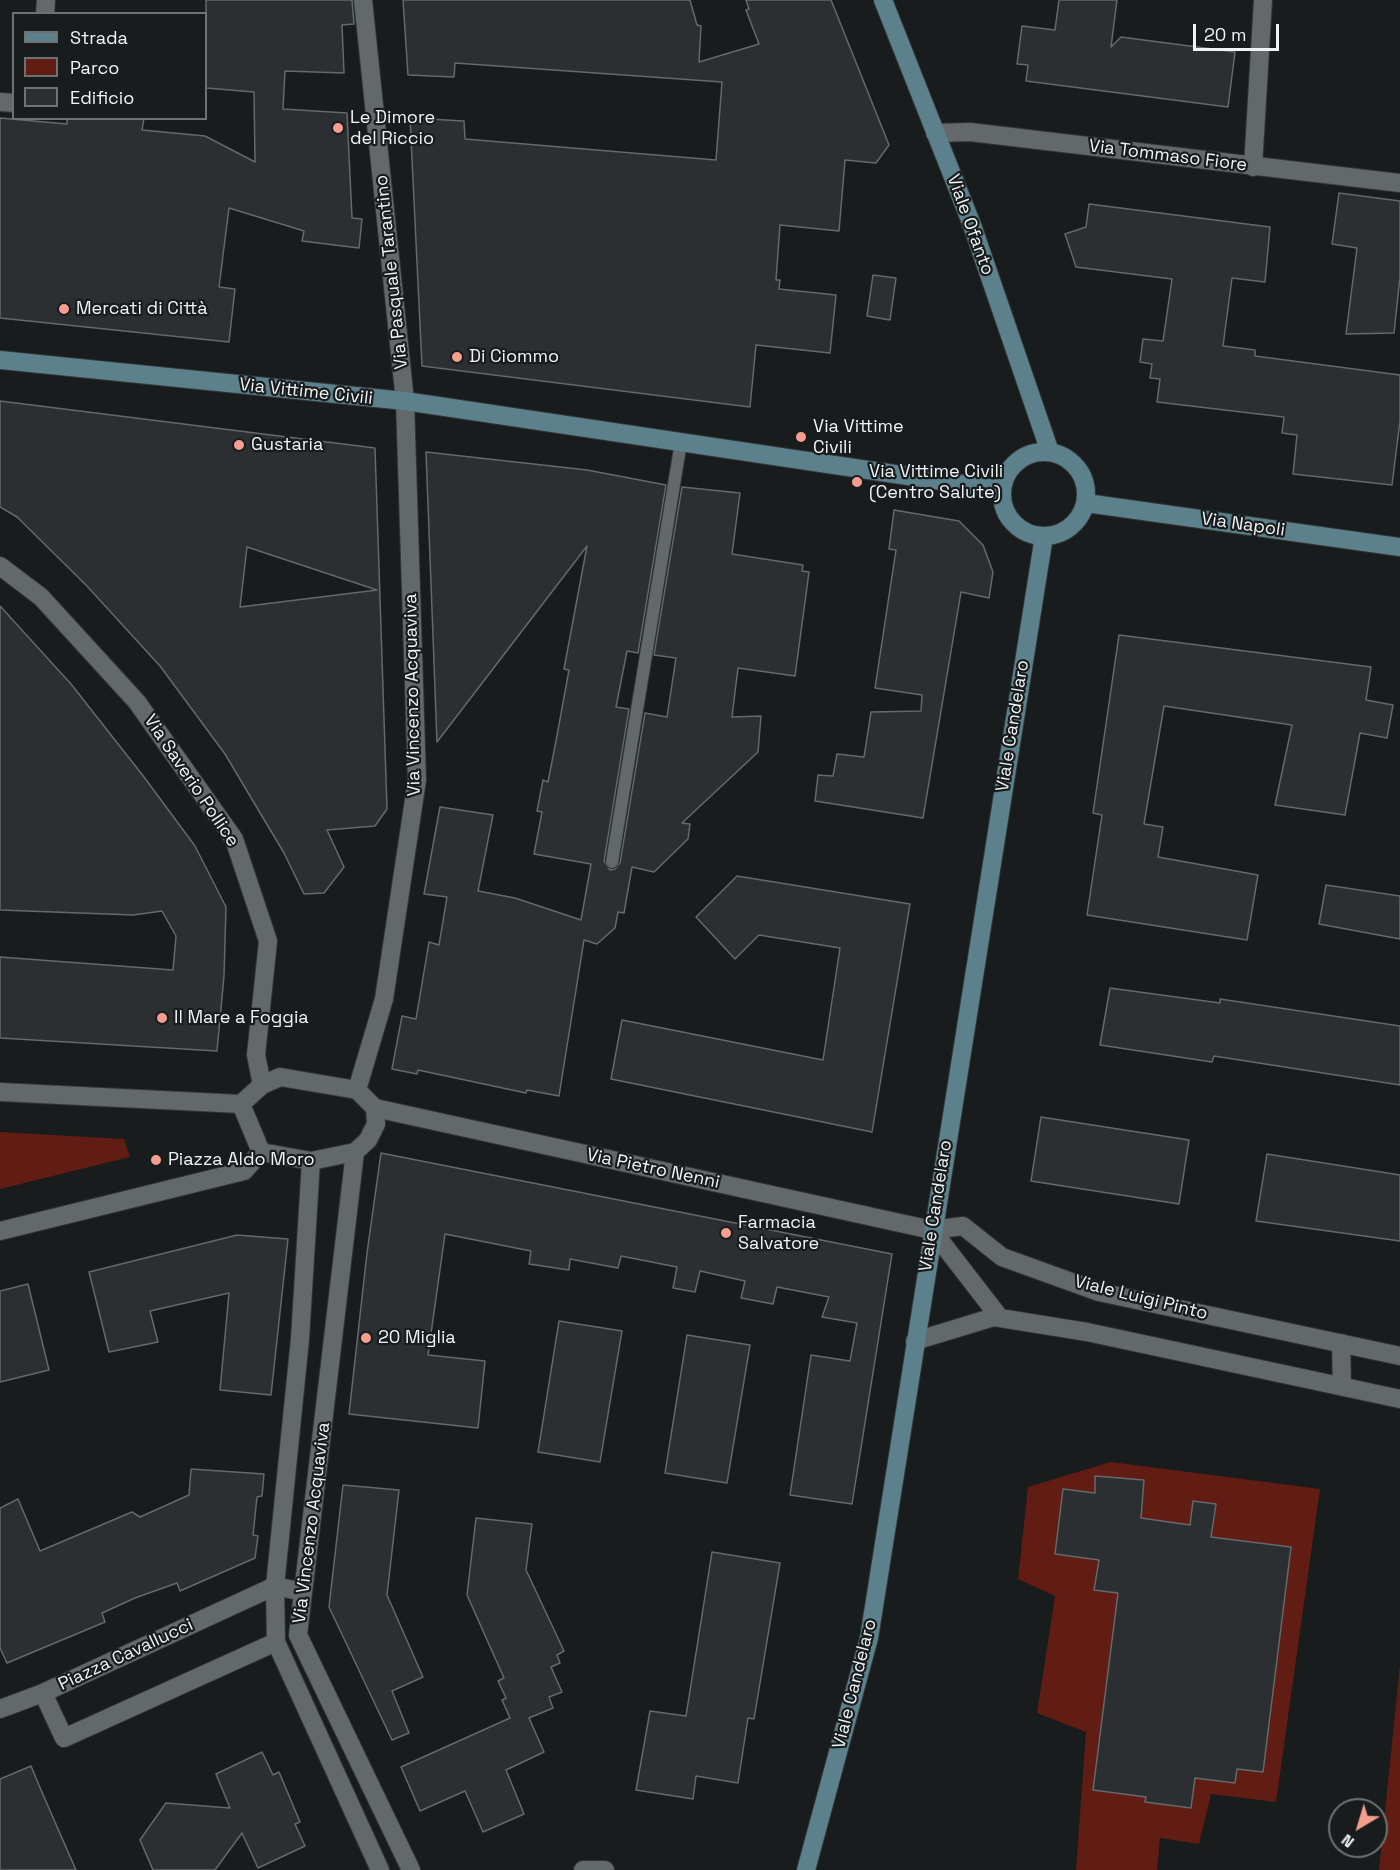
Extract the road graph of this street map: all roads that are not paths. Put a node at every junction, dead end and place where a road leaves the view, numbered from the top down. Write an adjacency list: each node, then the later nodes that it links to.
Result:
1 (363, 0): 8 (street, Via Pasquale Tarantino)
2 (883, 0): 4 (main road, Viale Ofanto)
3 (1263, 0): 5 (street)
4 (935, 133): 5 (street, Via Tommaso Fiore); 10 (main road, Viale Ofanto)
5 (1253, 167): 6 (street, Via Tommaso Fiore)
6 (1400, 183)
7 (0, 360): 8 (main road, Via Vittime Civili)
8 (405, 401): 9 (main road, Via Vittime Civili); 18 (street, Via Vincenzo Acquaviva)
9 (681, 441): 11 (main road, Via Vittime Civili); 16 (lane)
10 (1050, 452): 11 (main road); 12 (main road)
11 (1002, 490): 13 (main road)
12 (1086, 503): 13 (main road); 14 (main road, Via Napoli)
13 (1044, 536): 25 (main road, Viale Candelaro)
14 (1400, 547)
15 (0, 566): 17 (street, Via Saverio Pollice)
16 (612, 862)
17 (262, 1085): 18 (street); 20 (street)
18 (357, 1090): 21 (street)
19 (0, 1092): 20 (street)
20 (241, 1104): 22 (street)
21 (375, 1108): 23 (street); 25 (street, Via Pietro Nenni)
22 (261, 1152): 24 (street); 26 (street)
23 (355, 1152): 24 (street); 34 (street, Via Vincenzo Acquaviva)
24 (310, 1161): 33 (street, Via Vincenzo Acquaviva)
25 (932, 1230): 27 (street); 28 (main road, Viale Candelaro); 29 (street, Viale Luigi Pinto)
26 (0, 1232)
27 (1000, 1318): 28 (street); 31 (street)
28 (915, 1341): 42 (main road, Viale Candelaro)
29 (1341, 1343): 30 (street, Viale Luigi Pinto); 31 (street)
30 (1400, 1356)
31 (1342, 1386): 32 (street)
32 (1400, 1399)
33 (275, 1586): 34 (street); 35 (street, Via Vincenzo Acquaviva); 36 (street, Piazza Cavallucci)
34 (303, 1592): 39 (street, Via Vincenzo Acquaviva)
35 (276, 1642): 36 (street, Piazza Cavallucci); 38 (street, Via Vincenzo Acquaviva)
36 (44, 1693): 37 (street)
37 (0, 1709)
38 (380, 1870)
39 (411, 1870)
40 (583, 1870): 41 (street)
41 (605, 1870)
42 (806, 1870)

